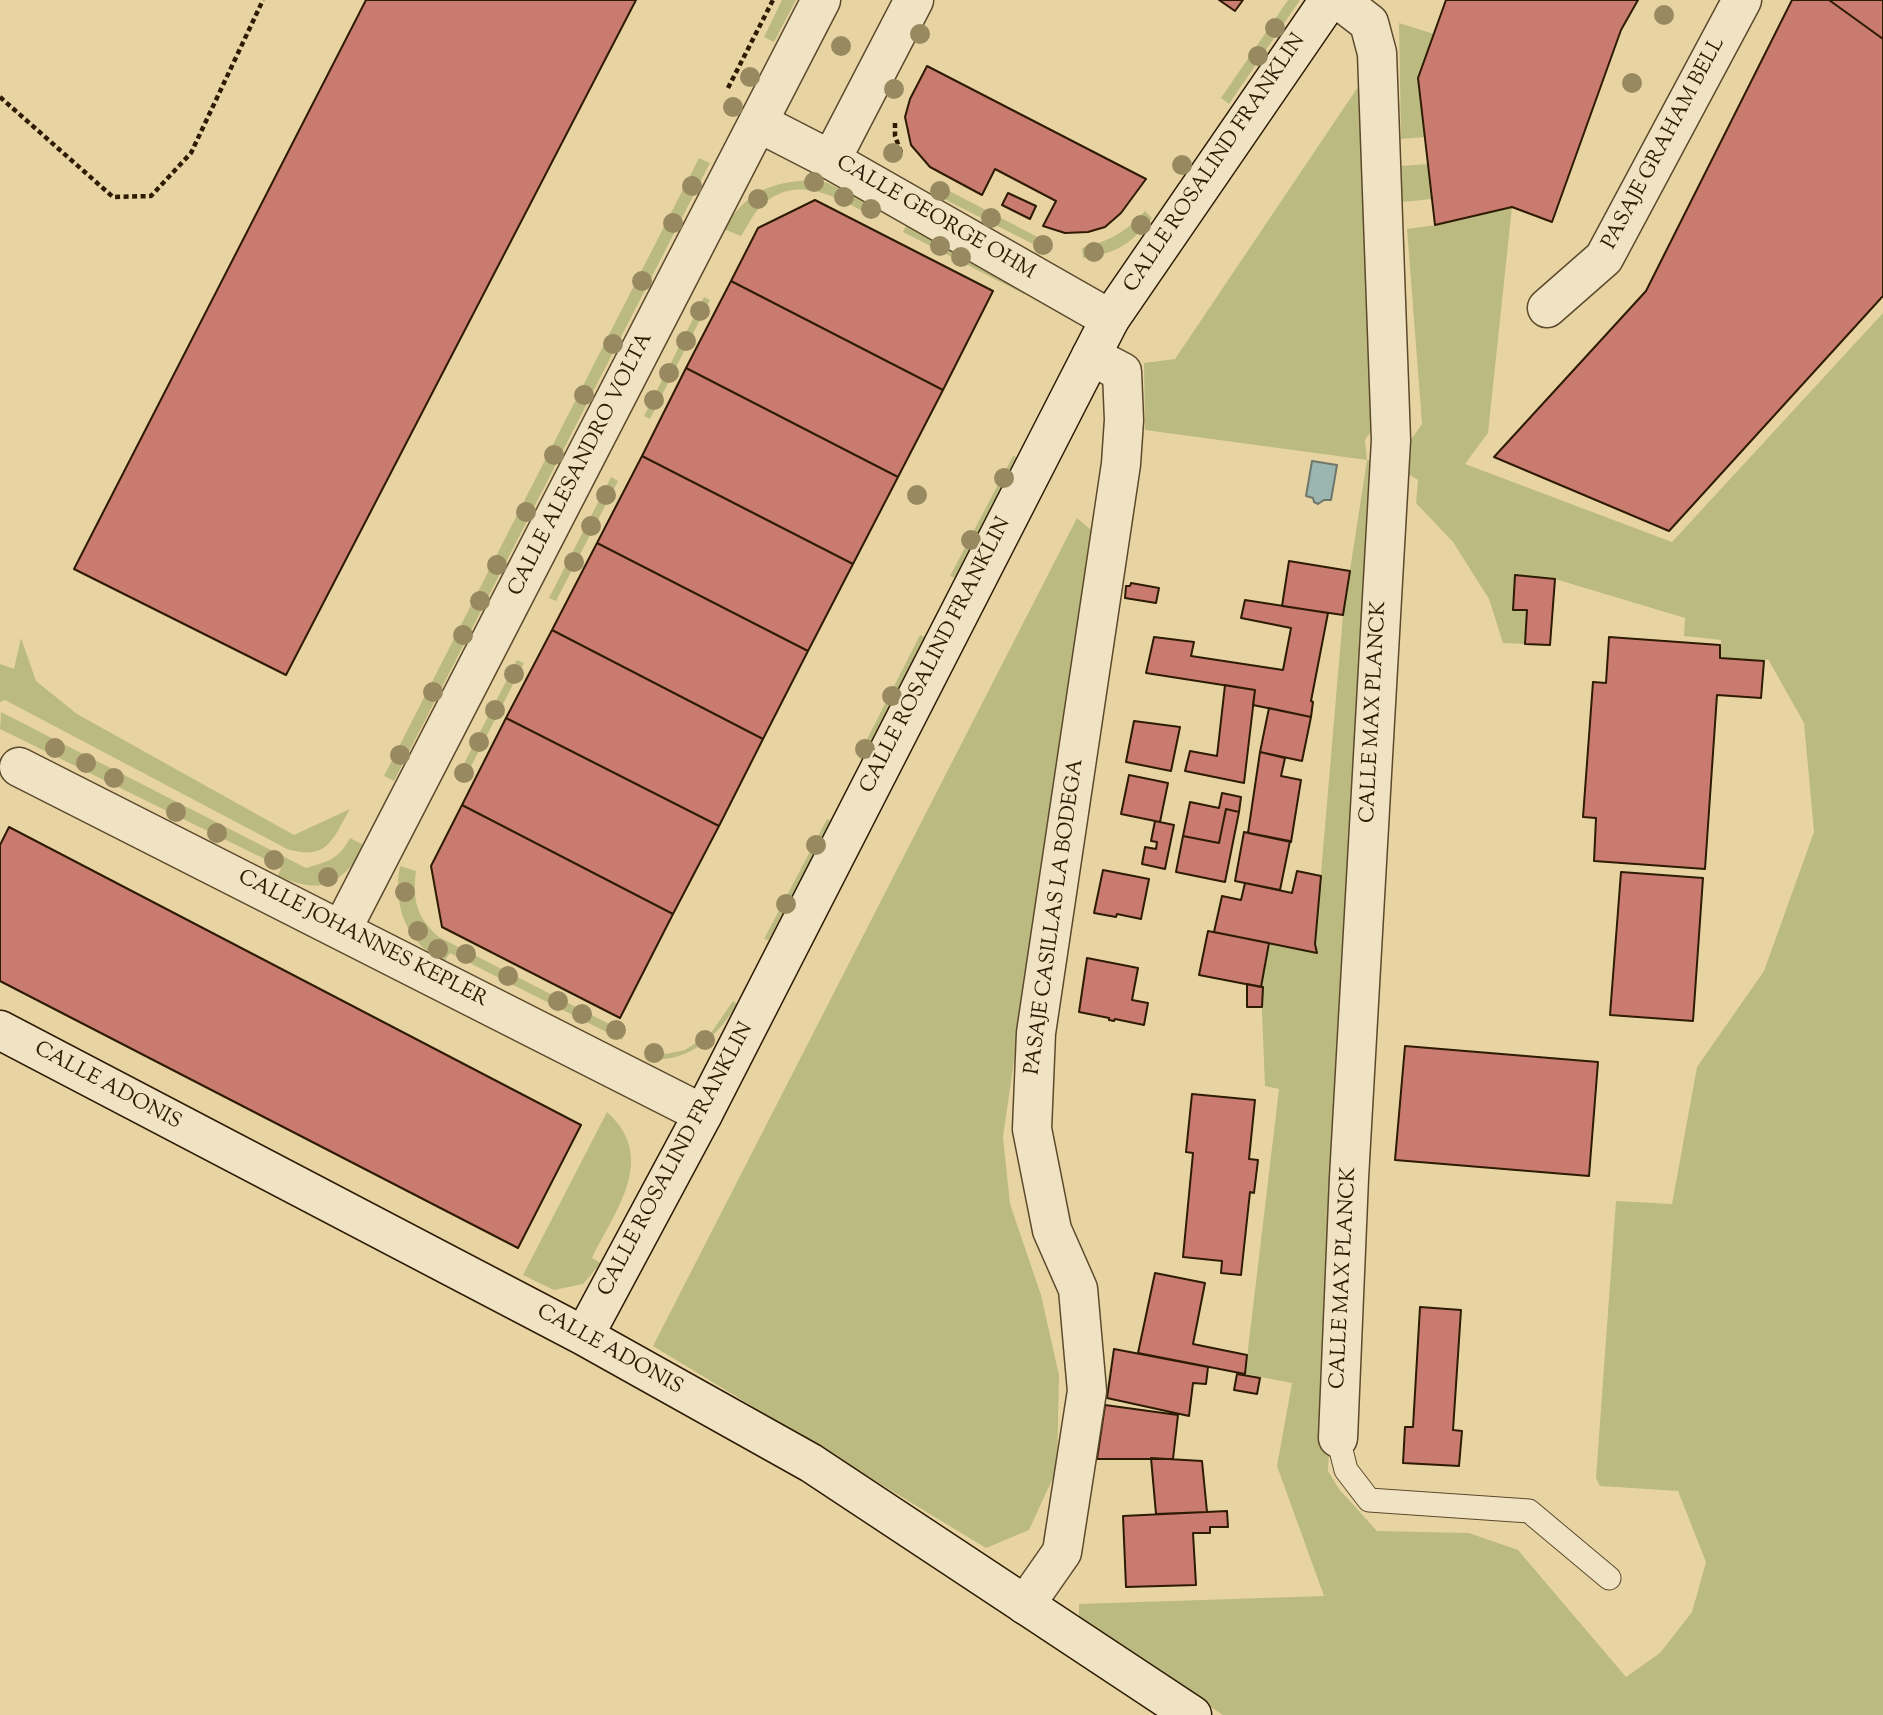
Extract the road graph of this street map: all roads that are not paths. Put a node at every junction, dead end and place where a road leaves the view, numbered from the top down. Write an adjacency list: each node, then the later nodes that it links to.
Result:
1 (821, 0): 6 (street, CALLE ALESANDRO VOLTA)
2 (914, 0): 7 (street)
3 (1329, 0): 9 (street, CALLE ROSALIND FRANKLIN)
4 (1339, 0): 16 (street, CALLE MAX PLANCK)
5 (1742, 0): 8 (street, PASAJE GRAHAM BELL)
6 (759, 123): 7 (street, CALLE GEORGE OHM); 12 (street, CALLE ALESANDRO VOLTA)
7 (831, 160): 9 (street, CALLE GEORGE OHM)
8 (1546, 308)
9 (1110, 319): 10 (street, CALLE ROSALIND FRANKLIN)
10 (1091, 356): 14 (street, CALLE ROSALIND FRANKLIN); 18 (street, PASAJE CASILLAS LA BODEGA)
11 (19, 767): 12 (street, CALLE JOHANNES KEPLER)
12 (342, 929): 14 (street, CALLE JOHANNES KEPLER)
13 (0, 1031): 15 (street, CALLE ADONIS)
14 (703, 1114): 15 (street, CALLE ROSALIND FRANKLIN)
15 (584, 1336): 18 (street, CALLE ADONIS)
16 (1338, 1438): 17 (lane)
17 (1609, 1578)
18 (1025, 1605): 19 (street, CALLE ADONIS)
19 (1192, 1715)

